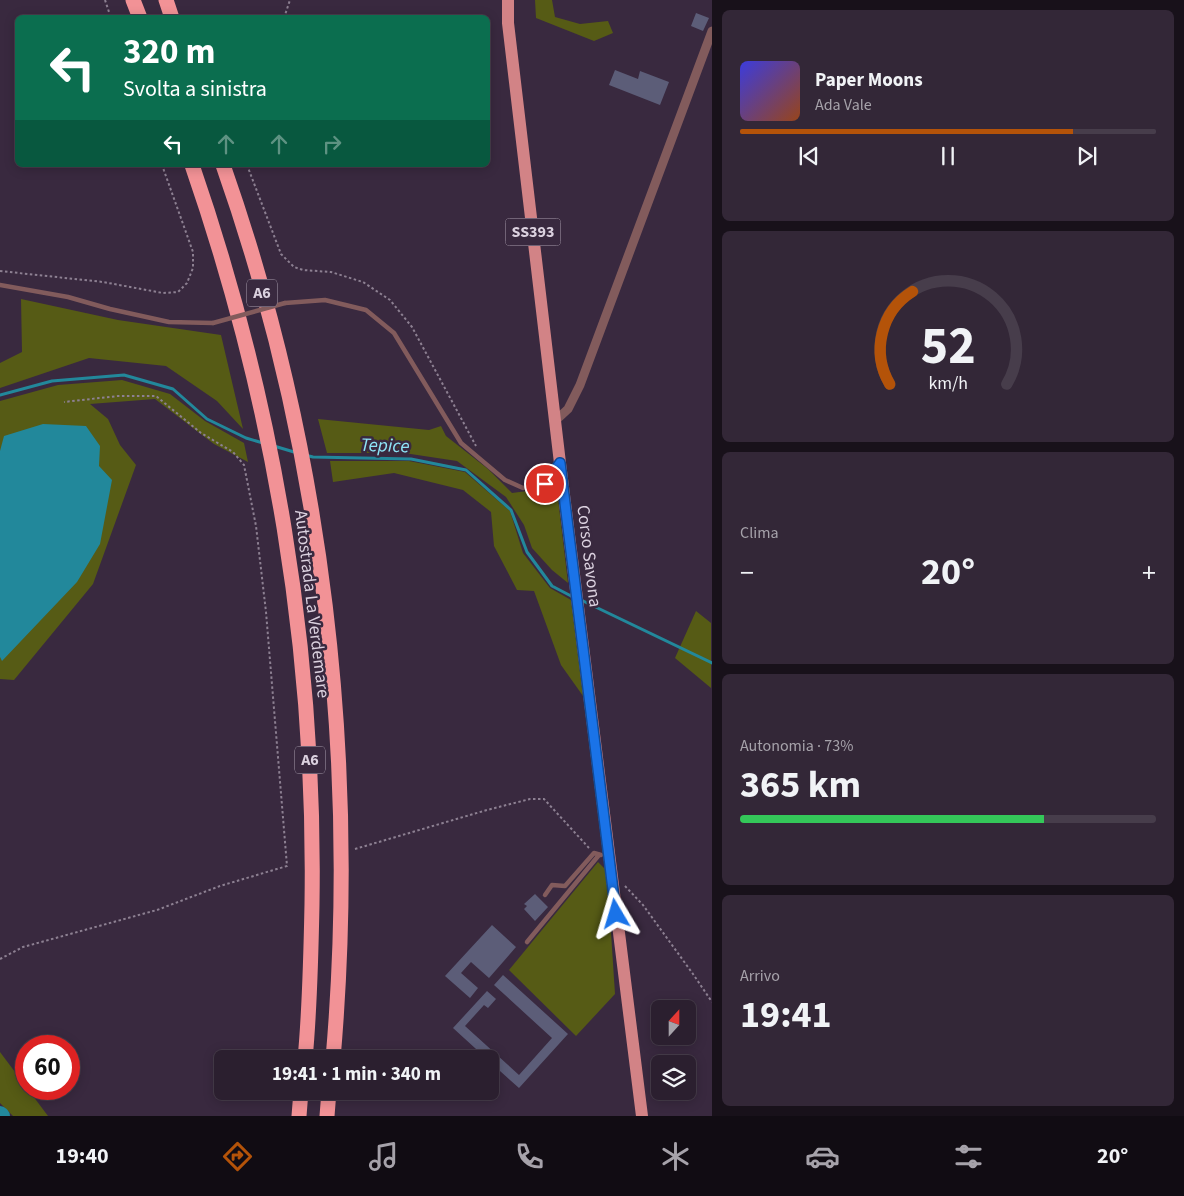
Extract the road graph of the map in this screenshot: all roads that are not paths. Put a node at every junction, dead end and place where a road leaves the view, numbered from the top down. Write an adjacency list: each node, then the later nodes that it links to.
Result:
1 (133, 0): 4 (highway)
2 (166, 0): 5 (highway)
3 (508, 0): 10 (main road, Corso Savona / SS393)
4 (139, 15)
5 (171, 15)
6 (712, 31): 10 (street)
7 (193, 167): 15 (highway, Autostrada La Verdemare / A6)
8 (224, 167): 16 (highway, Autostrada La Verdemare / A6)
9 (0, 285): 11 (lane, bridge)
10 (555, 421): 11 (main road, Corso Savona / SS393)
11 (560, 463): 12 (main road, Corso Savona / SS393)
12 (604, 856): 13 (lane); 14 (lane); 21 (main road, Corso Savona / SS393)
13 (545, 895)
14 (527, 942)
15 (306, 1050)
16 (334, 1050)
17 (300, 1100): 19 (highway)
18 (328, 1100): 20 (highway)
19 (298, 1116)
20 (327, 1116)
21 (642, 1116)

